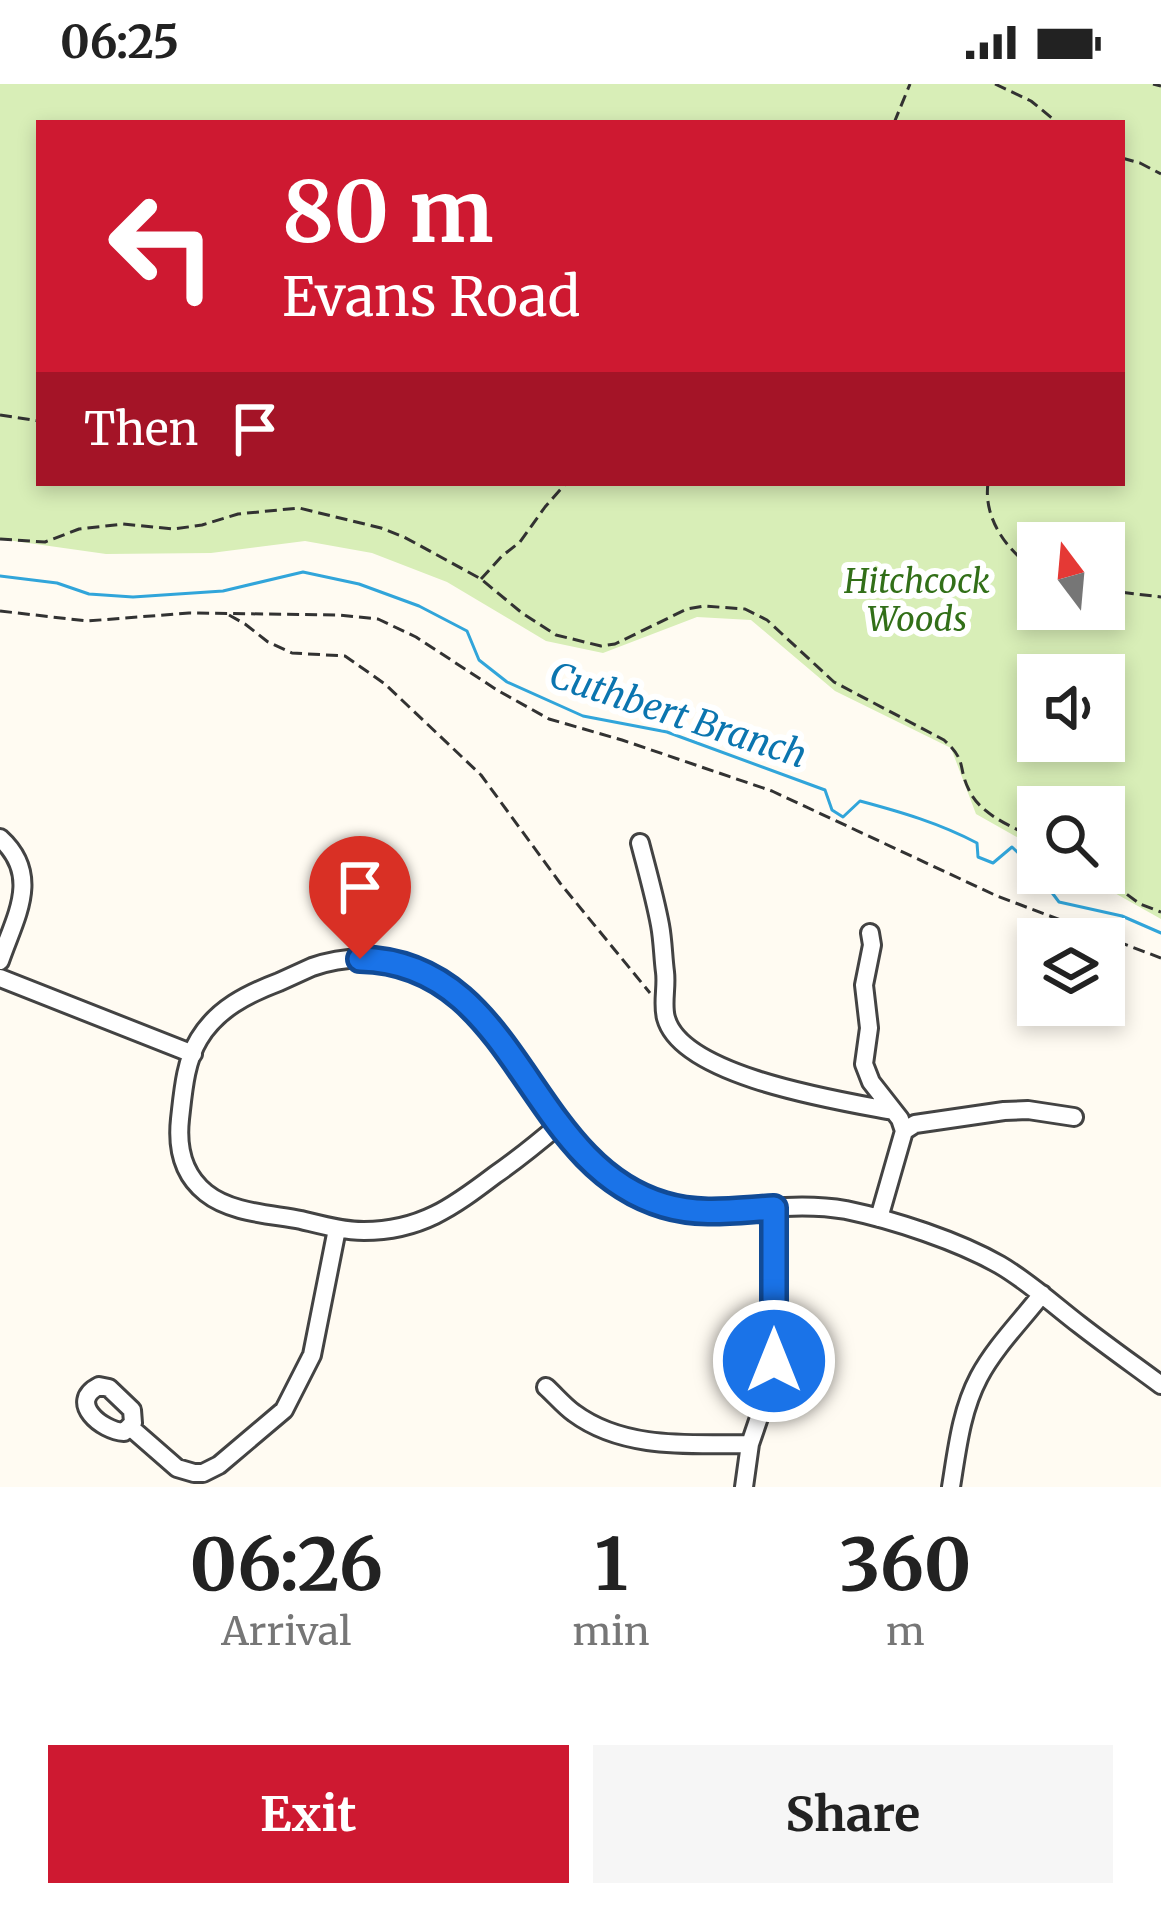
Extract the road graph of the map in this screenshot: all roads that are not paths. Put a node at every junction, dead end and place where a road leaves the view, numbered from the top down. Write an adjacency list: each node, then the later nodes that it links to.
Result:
1 (0, 838): 4 (street)
2 (640, 844): 7 (street)
3 (870, 933): 7 (street)
4 (0, 962)
5 (0, 978): 6 (street)
6 (193, 1054): 9 (street); 13 (street)
7 (893, 1111): 10 (street)
8 (1074, 1117): 10 (street)
9 (560, 1124): 11 (street); 13 (street)
10 (904, 1131): 12 (street)
11 (774, 1208): 12 (street); 18 (street)
12 (880, 1218): 14 (street)
13 (337, 1229): 17 (street)
14 (1042, 1294): 15 (street); 20 (street)
15 (1161, 1385)
16 (546, 1387): 18 (street)
17 (130, 1427)
18 (750, 1444): 19 (street)
19 (744, 1487)
20 (951, 1487)

